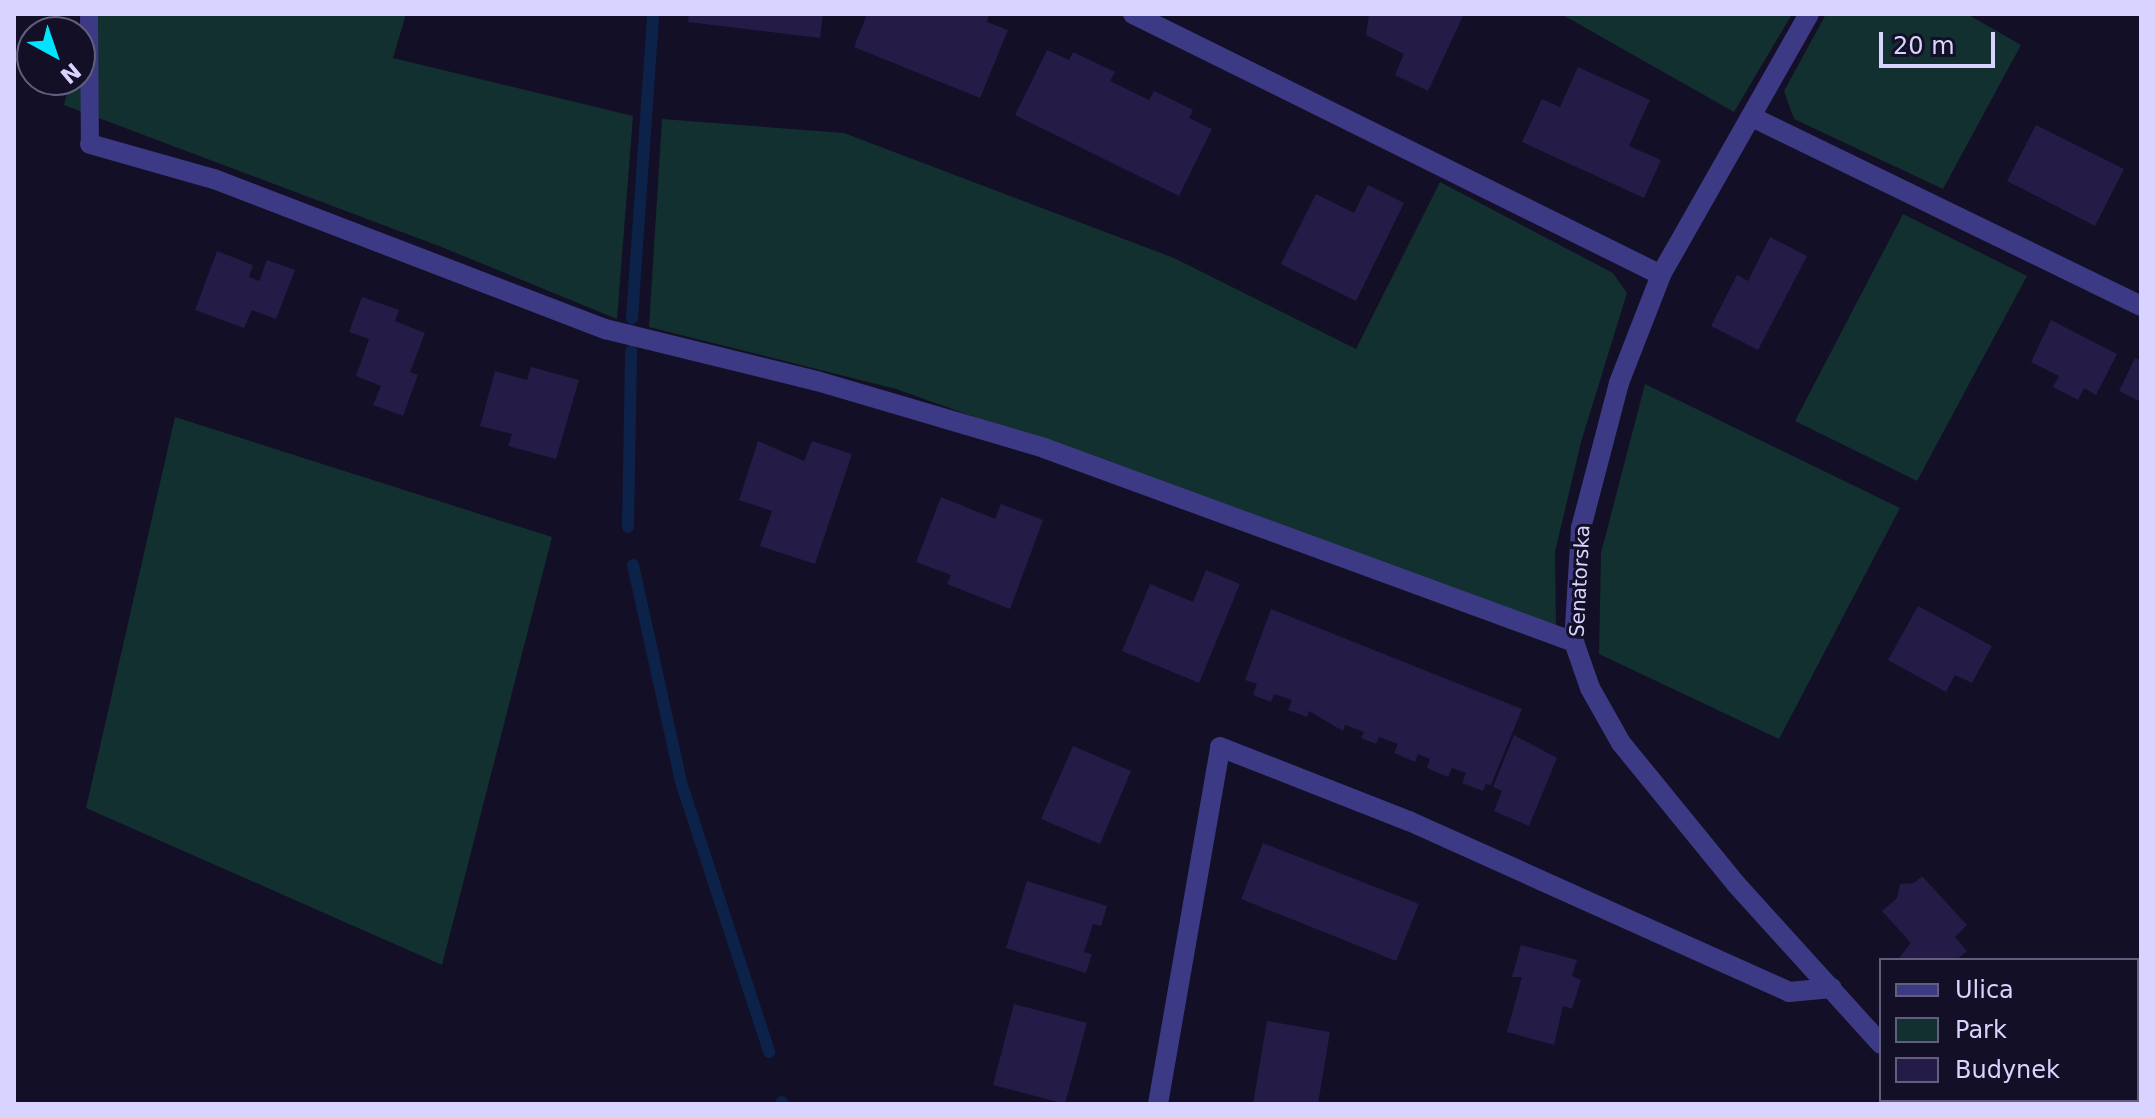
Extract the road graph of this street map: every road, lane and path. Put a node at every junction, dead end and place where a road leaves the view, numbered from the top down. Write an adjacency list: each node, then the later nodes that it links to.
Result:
1 (89, 14): 5 (lane)
2 (1133, 14): 6 (street)
3 (1809, 14): 4 (street, Senatorska)
4 (1752, 117): 6 (street, Senatorska); 7 (street)
5 (90, 144): 8 (street)
6 (1661, 275): 8 (street, Senatorska)
7 (2141, 306)
8 (1574, 642): 9 (street, Senatorska)
9 (1832, 988): 10 (street, Senatorska); 11 (street)
10 (1879, 1042)
11 (1158, 1104)

